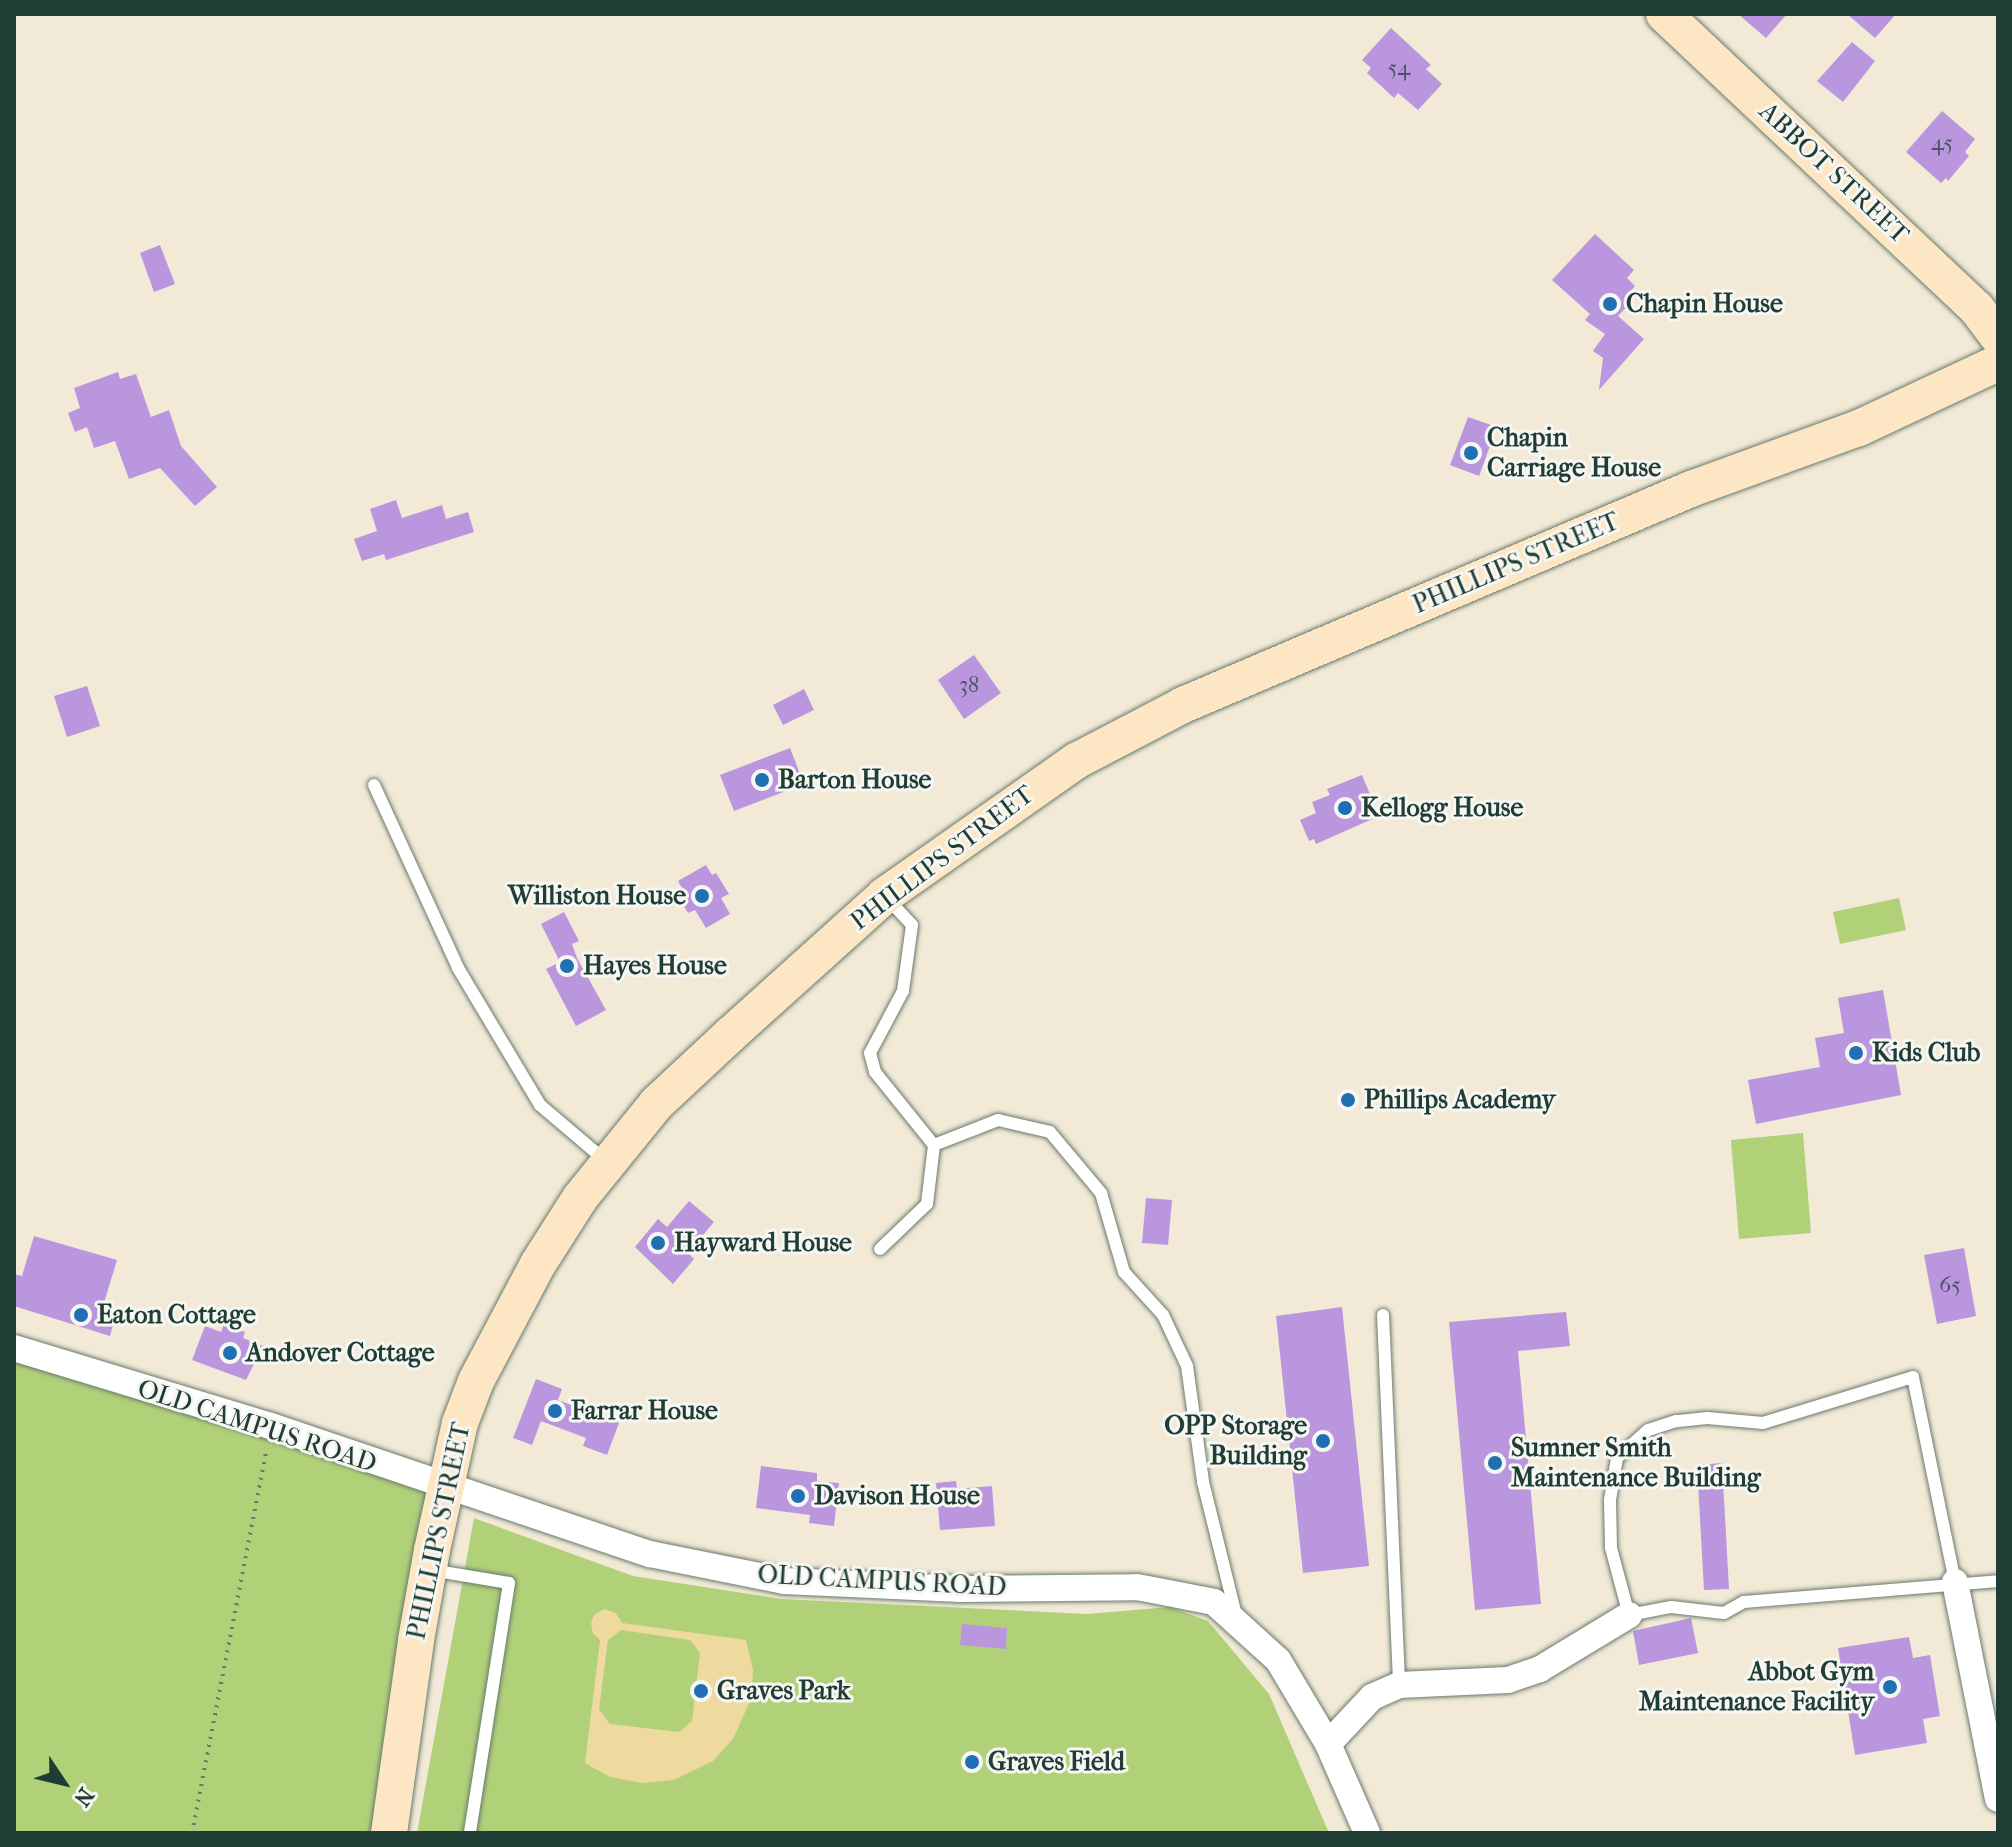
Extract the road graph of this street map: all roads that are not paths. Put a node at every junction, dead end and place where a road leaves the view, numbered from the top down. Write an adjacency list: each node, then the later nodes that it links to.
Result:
1 (1664, 14): 2 (street, ABBOT STREET)
2 (1998, 337)
3 (1998, 363): 5 (street, PHILLIPS STREET)
4 (374, 785): 7 (lane)
5 (884, 896): 6 (lane); 7 (street, PHILLIPS STREET)
6 (934, 1145): 8 (lane); 16 (lane)
7 (608, 1163): 11 (street, PHILLIPS STREET)
8 (880, 1249)
9 (1383, 1315): 17 (lane)
10 (14, 1348): 11 (street, OLD CAMPUS ROAD)
11 (444, 1486): 12 (street, PHILLIPS STREET); 16 (street, OLD CAMPUS ROAD)
12 (428, 1569): 20 (street, PHILLIPS STREET); 21 (lane)
13 (1998, 1581): 14 (lane)
14 (1955, 1582): 15 (lane); 15 (lane); 19 (street)
15 (1629, 1615): 17 (street)
16 (1238, 1622): 18 (street, OLD CAMPUS ROAD)
17 (1399, 1685): 18 (street)
18 (1328, 1744): 22 (street, OLD CAMPUS ROAD)
19 (1998, 1799)
20 (389, 1833)
21 (470, 1833)
22 (1367, 1833)

